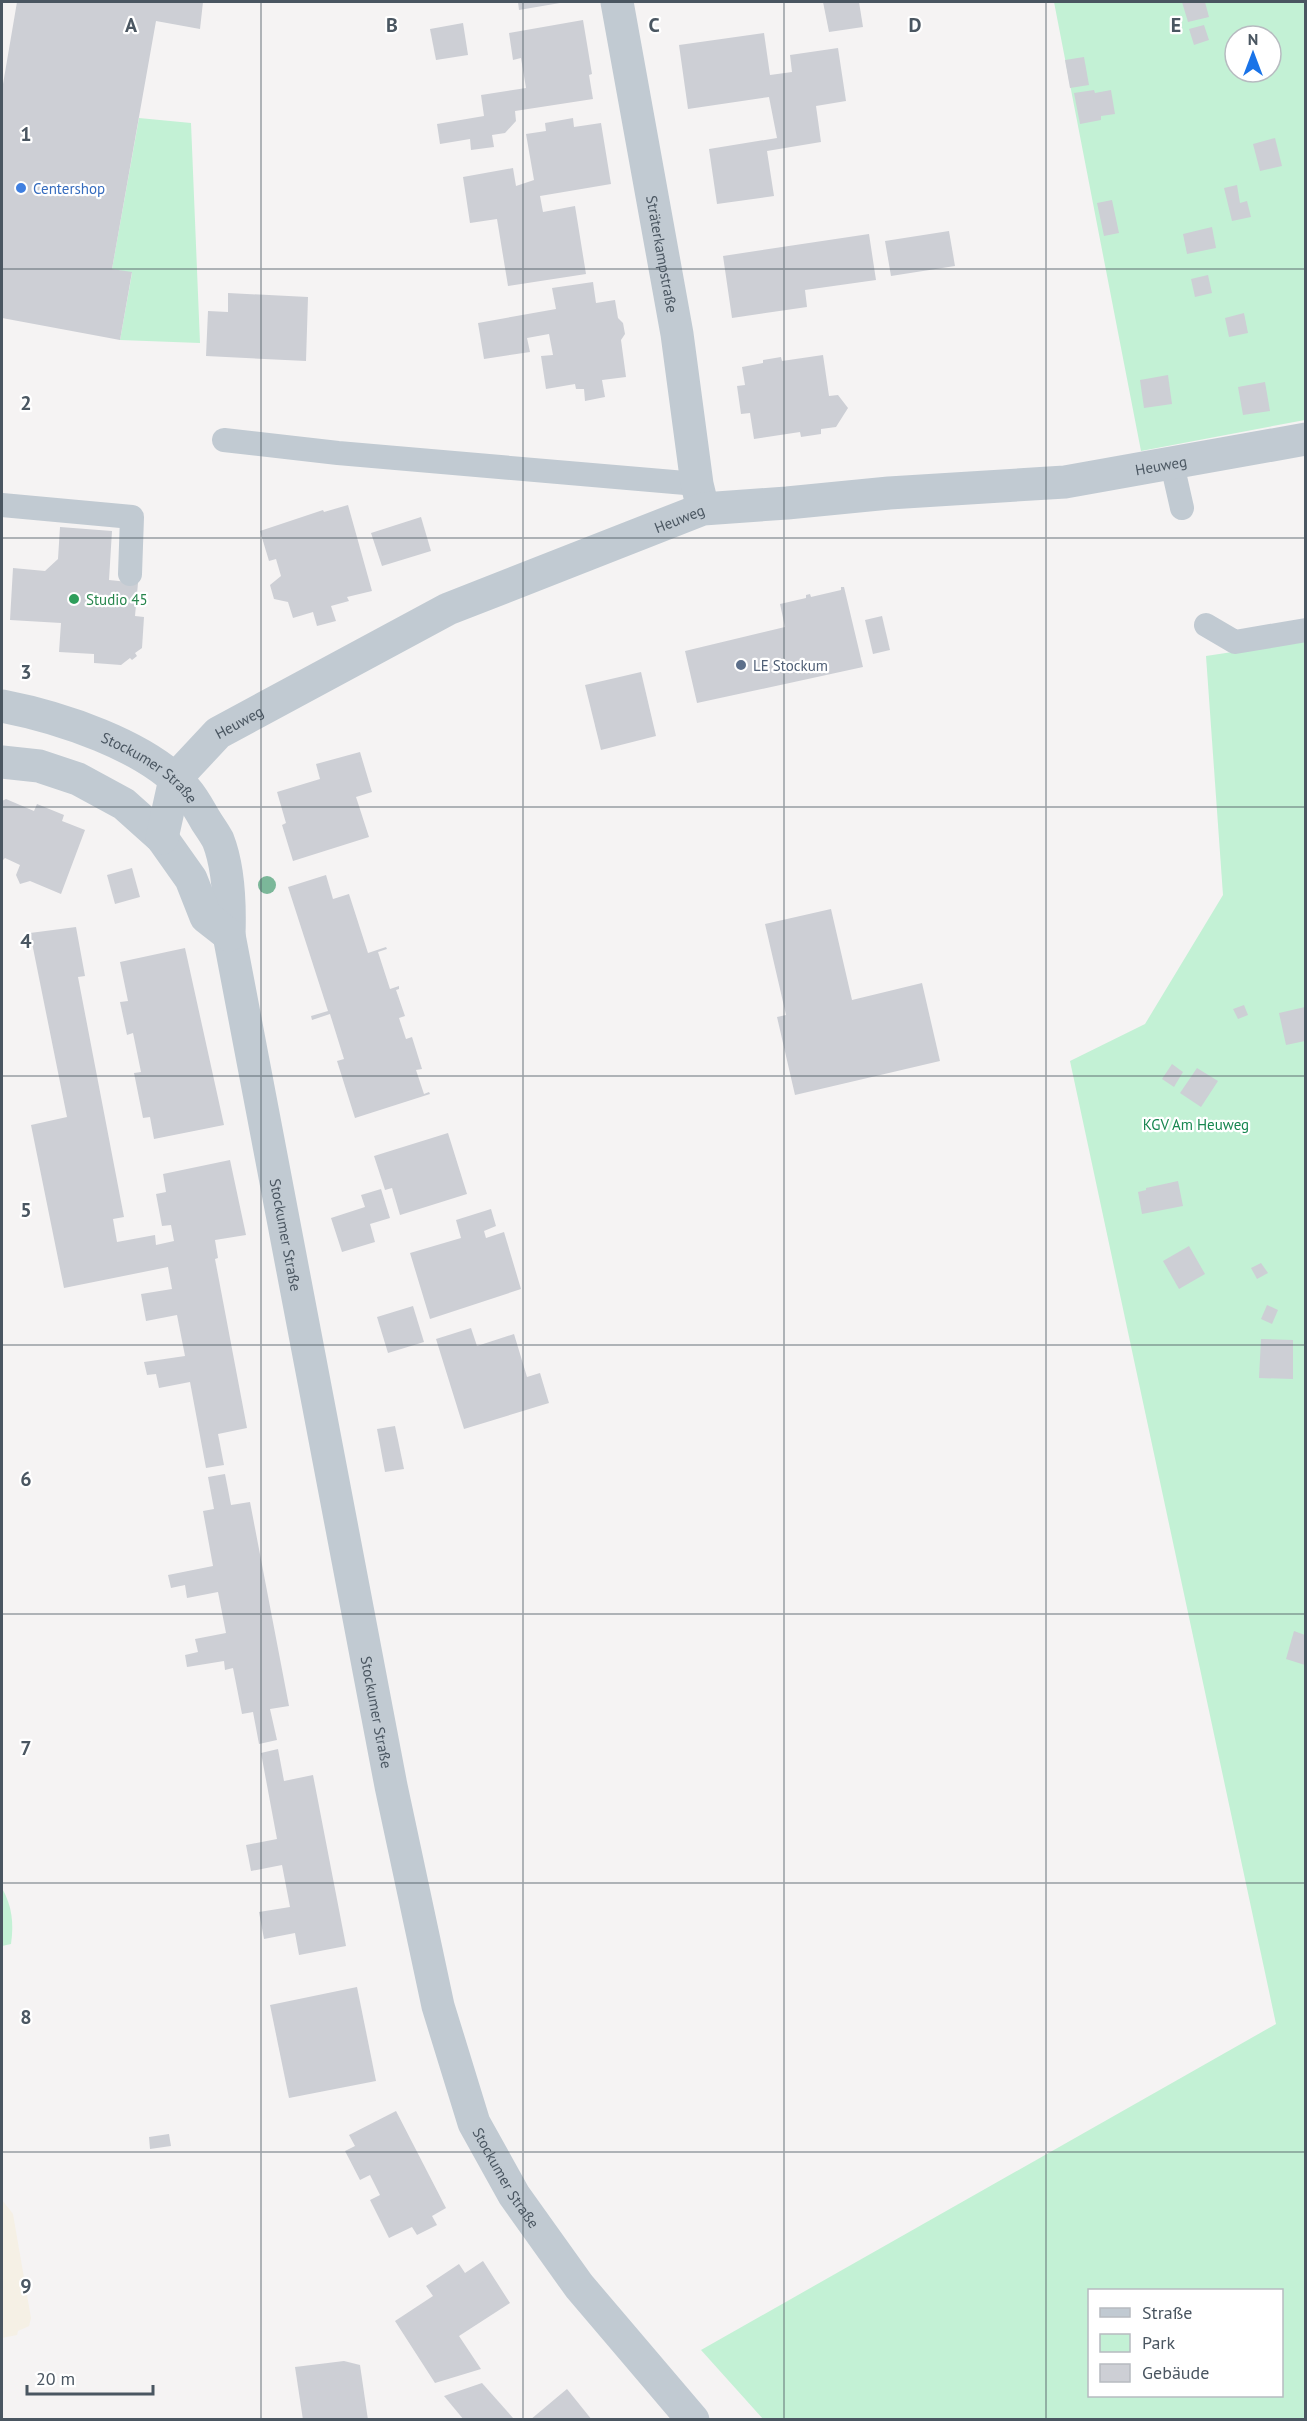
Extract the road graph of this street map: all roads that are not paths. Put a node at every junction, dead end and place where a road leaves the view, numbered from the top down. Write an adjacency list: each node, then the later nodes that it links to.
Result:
1 (617, 2): 5 (street, Sträterkampstraße)
2 (1305, 439): 4 (street, Heuweg)
3 (224, 440): 5 (lane)
4 (1172, 464): 5 (street, Heuweg); 7 (lane)
5 (700, 496): 13 (street, Heuweg)
6 (2, 505): 8 (lane)
7 (1182, 508)
8 (130, 574)
9 (1206, 625): 10 (lane)
10 (1305, 630)
11 (2, 706): 13 (street, Stockumer Straße)
12 (2, 762): 14 (street)
13 (175, 779): 14 (street); 15 (street, Stockumer Straße)
14 (162, 838): 15 (street)
15 (229, 935): 16 (street, Stockumer Straße)
16 (693, 2420)

